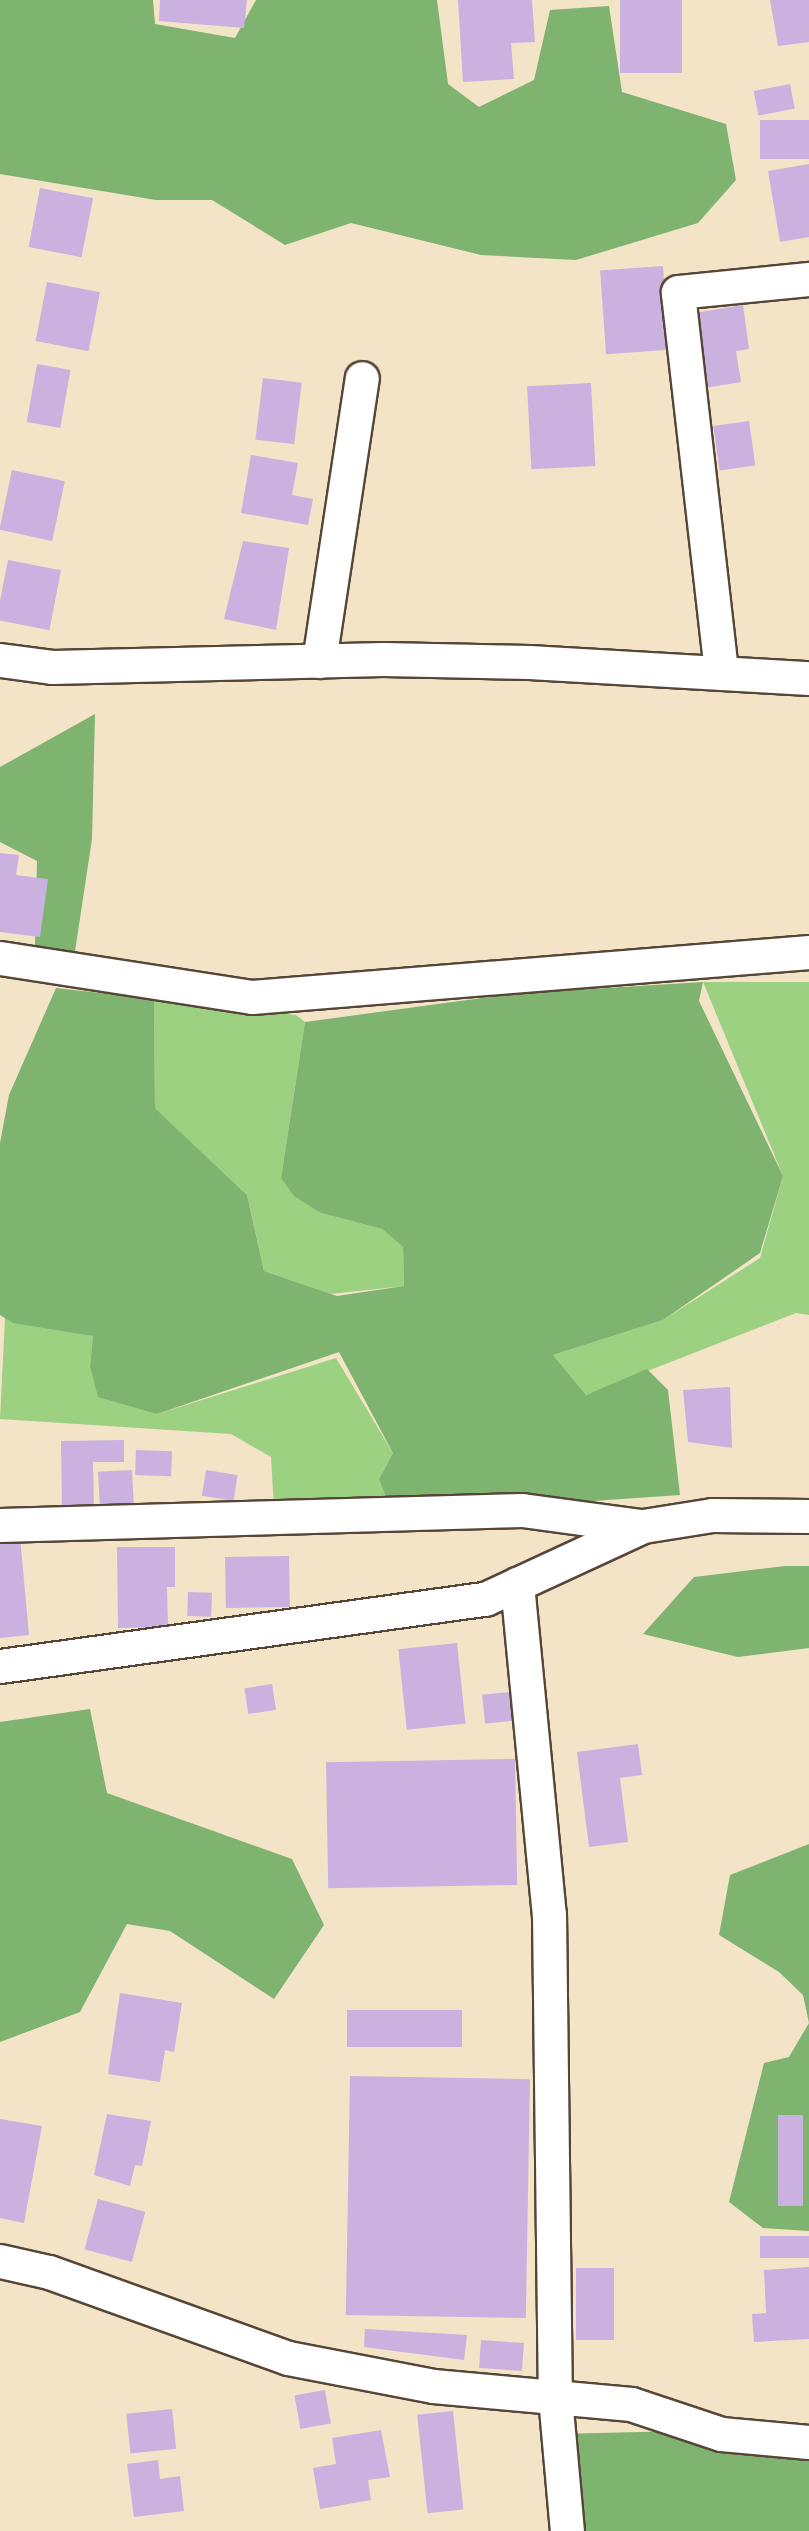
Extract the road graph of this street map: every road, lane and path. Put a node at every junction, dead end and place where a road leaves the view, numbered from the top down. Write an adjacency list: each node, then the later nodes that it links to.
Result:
1 (809, 279): 5 (street)
2 (362, 378): 4 (street)
3 (0, 660): 4 (street)
4 (320, 661): 5 (street)
5 (721, 671): 6 (street)
6 (809, 678)
7 (809, 952): 8 (street)
8 (0, 958)
9 (809, 1516): 11 (street)
10 (0, 1525): 11 (street)
11 (643, 1526): 12 (street)
12 (517, 1584): 13 (street); 15 (street)
13 (0, 1666)
14 (0, 2261): 15 (street)
15 (555, 2397): 16 (street); 17 (street)
16 (809, 2442)
17 (567, 2531)

